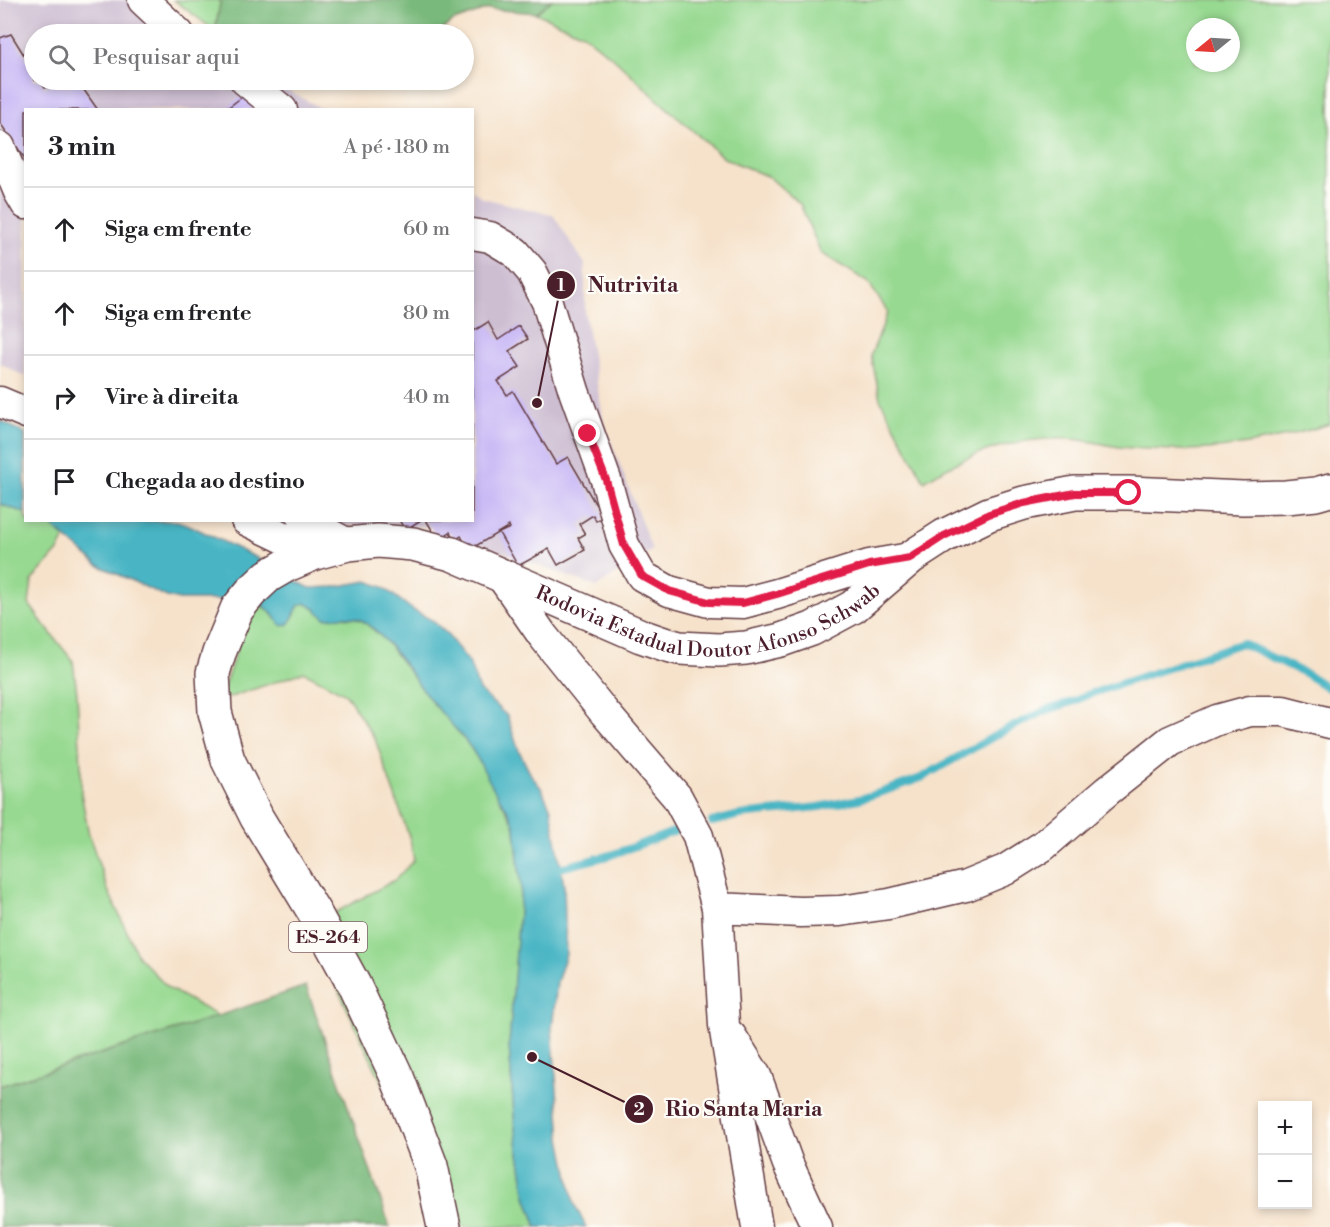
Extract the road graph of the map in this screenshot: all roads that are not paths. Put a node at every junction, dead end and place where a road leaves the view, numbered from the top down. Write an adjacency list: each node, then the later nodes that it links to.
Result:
1 (142, 0): 2 (street)
2 (168, 24)
3 (257, 90): 4 (street)
4 (280, 108)
5 (0, 147): 6 (street)
6 (24, 201)
7 (474, 234): 14 (street)
8 (0, 402): 9 (street)
9 (24, 412)
10 (1330, 490): 14 (main road, Rodovia Estadual Doutor Afonso Schwab / ES-264)
11 (249, 522): 15 (street)
12 (307, 522): 13 (street)
13 (348, 544): 15 (main road, Rodovia Estadual Doutor Afonso Schwab / ES-264); 16 (main road, Rodovia Estadual Doutor Afonso Schwab / ES-264)
14 (910, 558): 16 (main road, Rodovia Estadual Doutor Afonso Schwab / ES-264)
15 (301, 559): 20 (main road, ES-264)
16 (502, 577): 18 (street)
17 (1330, 723): 18 (street)
18 (717, 908): 19 (street)
19 (724, 1025): 21 (street); 22 (street)
20 (444, 1227)
21 (757, 1227)
22 (817, 1227)

